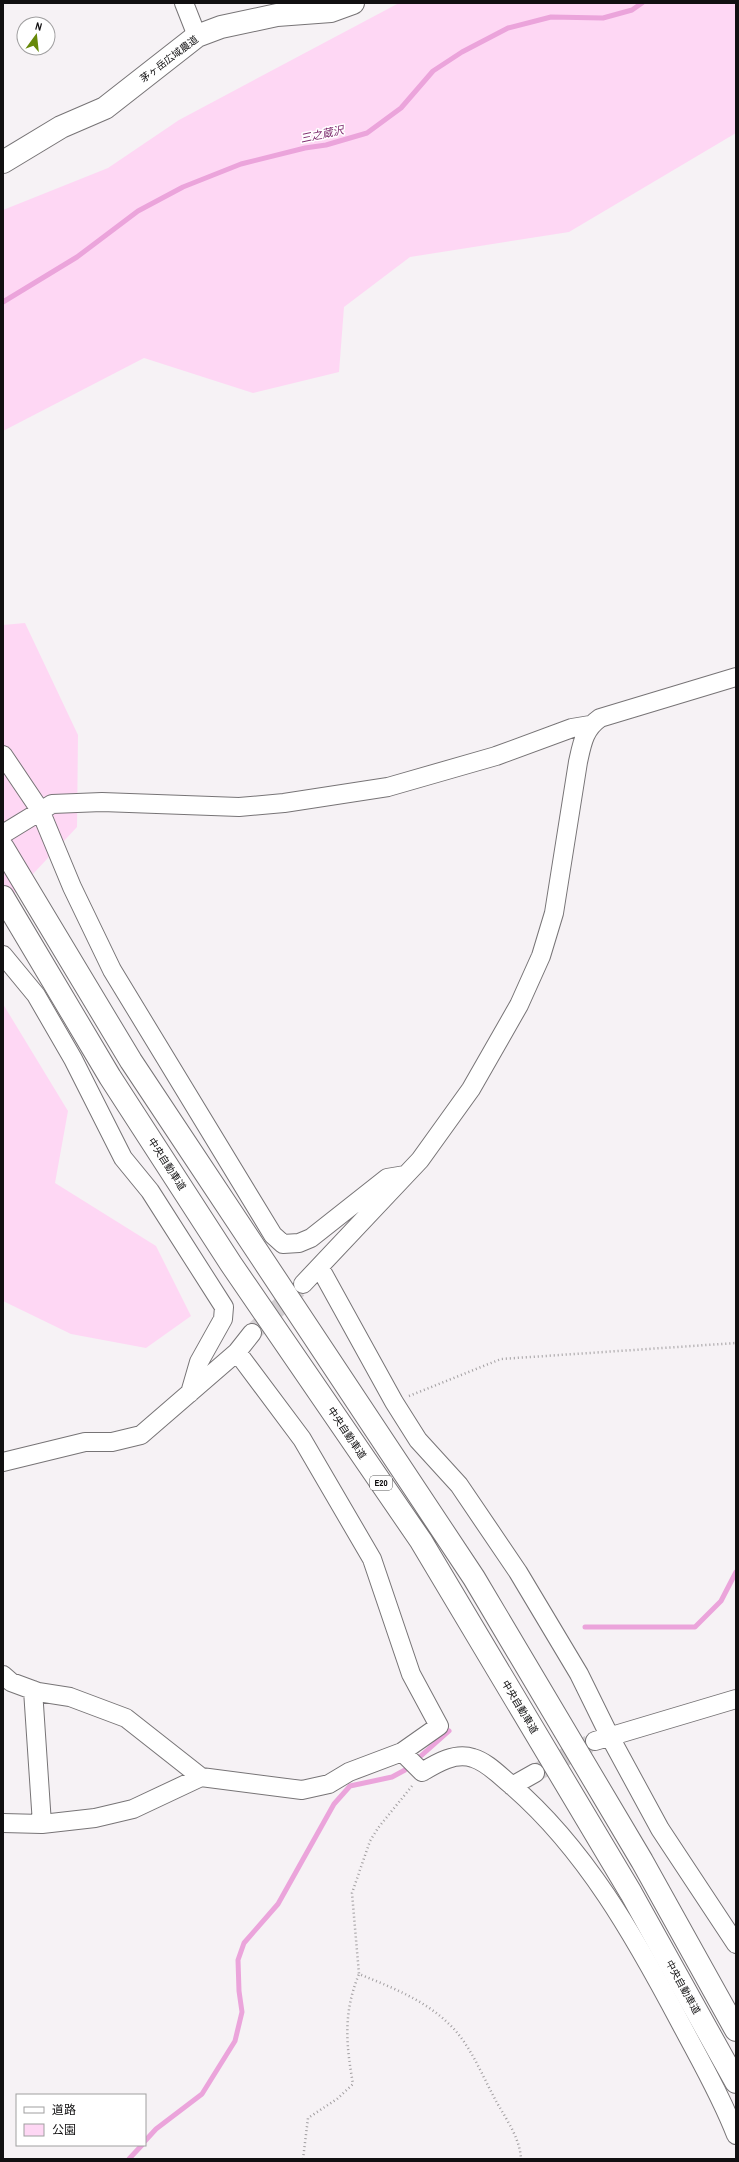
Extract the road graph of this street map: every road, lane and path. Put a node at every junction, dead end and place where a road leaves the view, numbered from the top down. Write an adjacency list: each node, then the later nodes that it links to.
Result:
1 (184, 3): 3 (street)
2 (353, 3): 3 (main road, 茅ヶ岳広域農道)
3 (197, 36): 4 (main road, 茅ヶ岳広域農道)
4 (3, 162)
5 (736, 677): 6 (street)
6 (590, 725): 8 (street); 13 (street)
7 (3, 755): 8 (street)
8 (36, 814): 9 (street); 13 (street)
9 (3, 834)
10 (3, 848): 35 (main road, E20)
11 (3, 898): 36 (main road, 中央自動車道 / E20)
12 (3, 955): 19 (street)
13 (406, 1175): 14 (street)
14 (320, 1268): 15 (street); 20 (street)
15 (303, 1284)
16 (252, 1332): 18 (street)
17 (736, 1343): 20 (path)
18 (237, 1352): 19 (street); 26 (street)
19 (190, 1393): 21 (street)
20 (394, 1402): 25 (street)
21 (3, 1462)
22 (3, 1675): 23 (street)
23 (33, 1690): 29 (street); 32 (street)
24 (736, 1699): 25 (street)
25 (602, 1739): 33 (street)
26 (402, 1752): 27 (street); 29 (street)
27 (422, 1772): 30 (street); 34 (path)
28 (535, 1773): 30 (street)
29 (201, 1777): 32 (street)
30 (512, 1786): 37 (street)
31 (3, 1823): 32 (street)
32 (42, 1824)
33 (736, 1944)
34 (359, 1974): 38 (path); 39 (path)
35 (736, 2030)
36 (736, 2082)
37 (736, 2135)
38 (303, 2159)
39 (521, 2159)

